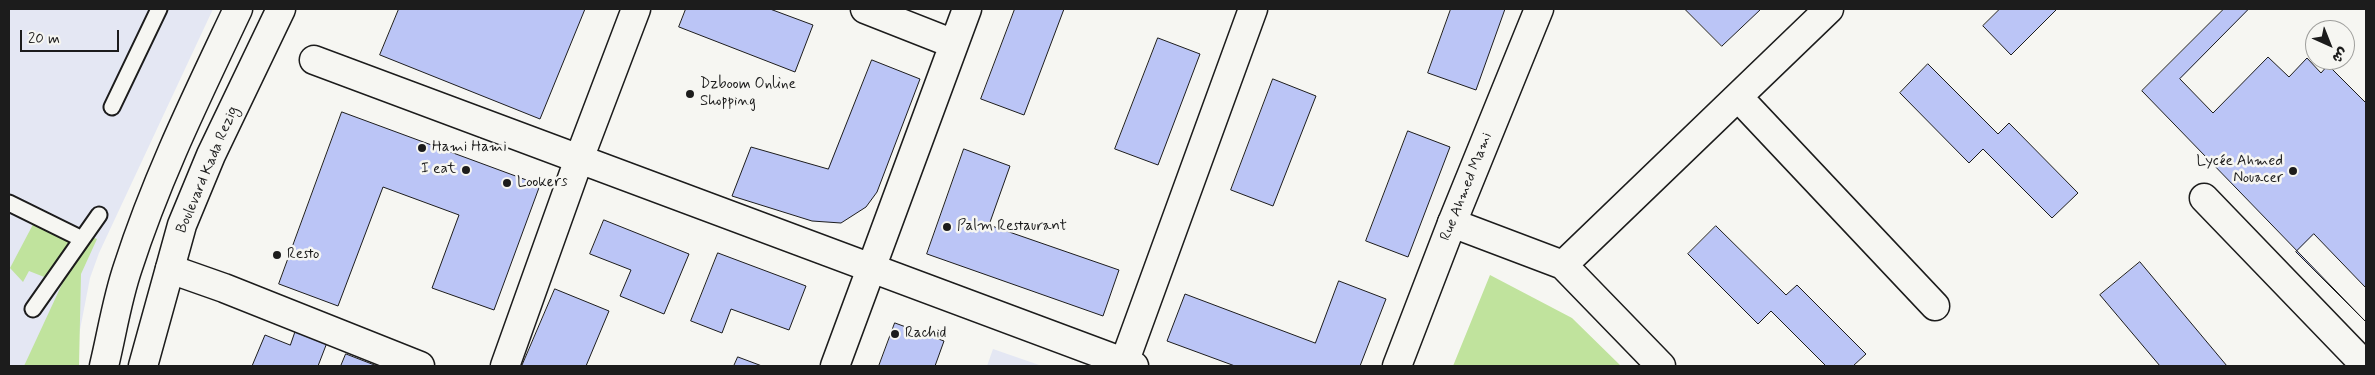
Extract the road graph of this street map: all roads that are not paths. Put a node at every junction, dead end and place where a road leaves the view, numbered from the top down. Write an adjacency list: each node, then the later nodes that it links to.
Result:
1 (159, 9): 13 (lane)
2 (238, 9): 26 (street)
3 (280, 9): 22 (street, Boulevard Kada Rezig)
4 (636, 9): 14 (street)
5 (865, 9): 10 (street)
6 (967, 9): 10 (street)
7 (1253, 9): 25 (street)
8 (1539, 9): 18 (street, Rue Ahmed Mami)
9 (1829, 9): 12 (street)
10 (954, 44): 21 (street)
11 (314, 60): 14 (street)
12 (1738, 97): 20 (street); 23 (street)
13 (112, 107)
14 (579, 159): 21 (street); 29 (street)
15 (2204, 198): 33 (street)
16 (9, 203): 19 (lane)
17 (99, 215): 19 (lane)
18 (1452, 223): 20 (street); 31 (street, Rue Ahmed Mami)
19 (82, 239): 24 (lane)
20 (1563, 265): 32 (street)
21 (871, 268): 25 (street); 30 (street)
22 (170, 270): 27 (street, Boulevard Kada Rezig); 28 (street)
23 (1935, 306)
24 (33, 309)
25 (1129, 364)
26 (104, 366)
27 (143, 366)
28 (420, 366)
29 (505, 366)
30 (835, 366)
31 (1397, 366)
32 (1661, 366)
33 (2366, 366)

